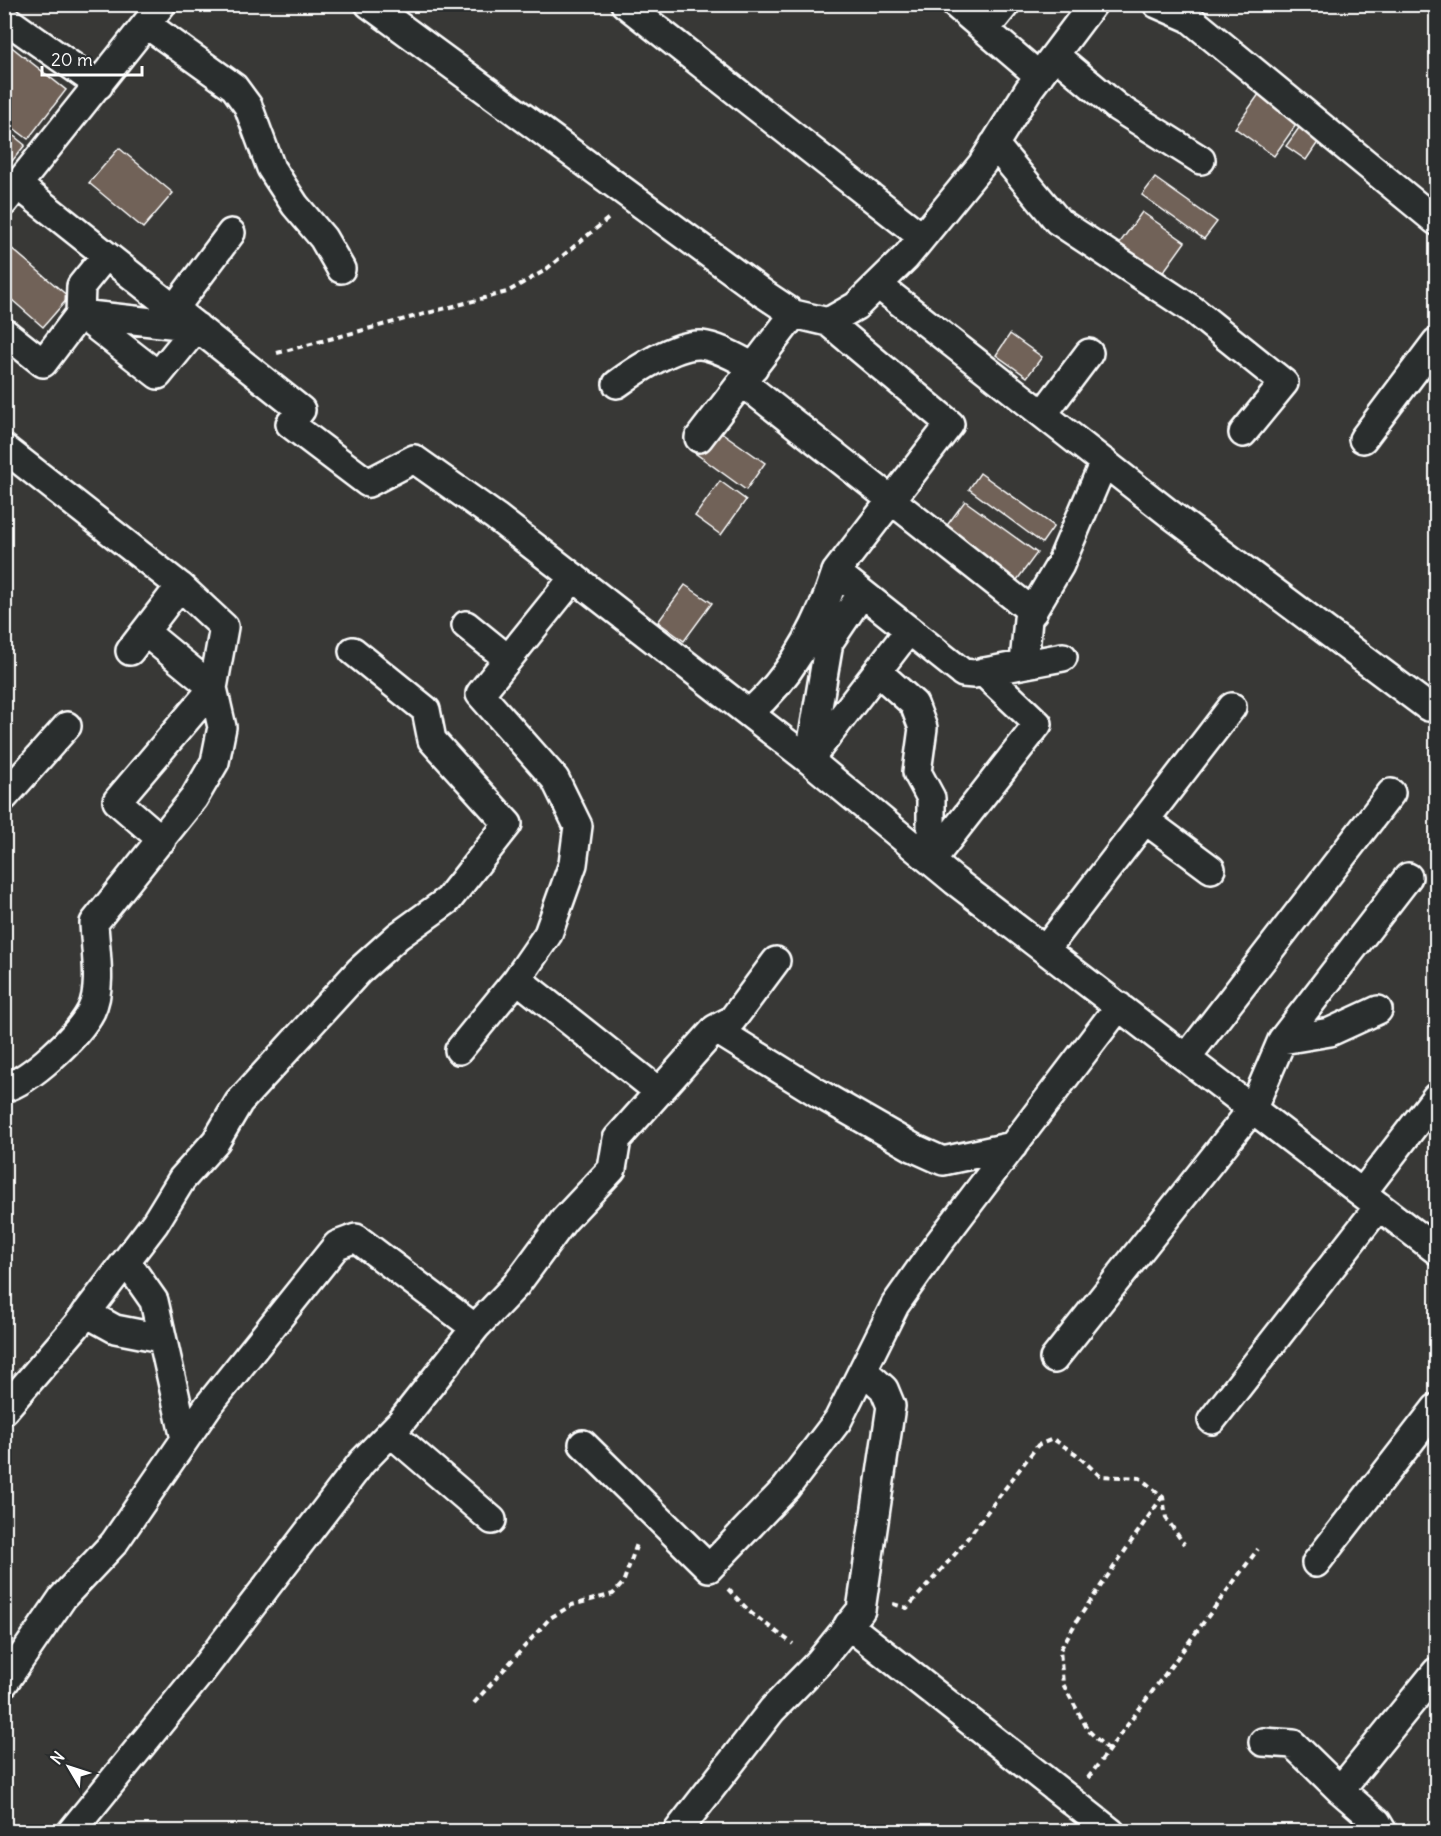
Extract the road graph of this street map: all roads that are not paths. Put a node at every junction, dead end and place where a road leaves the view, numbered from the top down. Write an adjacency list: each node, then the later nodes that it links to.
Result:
1 (369, 4): 23 (street)
2 (625, 4): 17 (street)
3 (955, 4): 9 (street)
4 (1006, 4): 9 (street)
5 (1093, 4): 10 (street)
6 (1157, 4): 15 (street)
7 (154, 14): 11 (street); 19 (street)
8 (4, 18): 11 (street)
9 (985, 30): 10 (street)
10 (1047, 65): 12 (street); 13 (street)
11 (99, 85): 14 (street)
12 (994, 144): 17 (street); 32 (street)
13 (1201, 160)
14 (11, 194): 18 (street)
15 (1437, 222)
16 (231, 233): 21 (street)
17 (922, 237): 20 (street)
18 (106, 255): 21 (street); 22 (street)
19 (341, 269)
20 (878, 285): 24 (street); 31 (street)
21 (174, 309): 25 (street)
22 (80, 314): 25 (street); 25 (street); 26 (street)
23 (794, 314): 24 (street); 29 (street)
24 (828, 322): 37 (street)
25 (197, 327): 39 (street)
26 (4, 332)
27 (1437, 342): 34 (street)
28 (1089, 353): 31 (street)
29 (748, 374): 30 (street); 33 (street); 37 (street)
30 (616, 384)
31 (1043, 414): 36 (street)
32 (1243, 433)
33 (699, 438)
34 (1363, 439)
35 (4, 448): 40 (street)
36 (1104, 462): 42 (street); 52 (street)
37 (891, 500): 38 (street); 42 (street)
38 (836, 572): 41 (street); 54 (street)
39 (574, 578): 47 (street); 54 (street)
40 (180, 586): 51 (street); 51 (street)
41 (862, 593): 44 (street); 56 (street)
42 (1033, 612): 48 (street)
43 (466, 626): 47 (street)
44 (909, 630): 49 (street); 50 (street)
45 (353, 651): 82 (street)
46 (1063, 657): 48 (street)
47 (508, 659): 66 (street)
48 (1024, 663): 50 (street)
49 (878, 672): 56 (street); 61 (street)
50 (983, 672): 61 (street)
51 (213, 688): 60 (street); 60 (street)
52 (1434, 706)
53 (1232, 707): 59 (street)
54 (749, 714): 56 (street)
55 (67, 726): 58 (street)
56 (809, 760): 61 (street)
57 (1391, 793): 72 (street)
58 (4, 797)
59 (1145, 820): 62 (street); 64 (street)
60 (162, 840): 73 (street)
61 (931, 861): 64 (street)
62 (1211, 870)
63 (1408, 876): 70 (street)
64 (1045, 950): 67 (street)
65 (776, 961): 69 (street)
66 (517, 979): 71 (street); 74 (street)
67 (1119, 1006): 72 (street); 77 (street)
68 (1378, 1010): 70 (street)
69 (715, 1029): 74 (street); 78 (street)
70 (1282, 1040): 76 (street)
71 (459, 1050)
72 (1187, 1057): 76 (street)
73 (4, 1088)
74 (658, 1091): 84 (street)
75 (1437, 1096): 80 (street)
76 (1253, 1108): 80 (street); 86 (street)
77 (1013, 1146): 78 (street); 79 (street)
78 (959, 1159): 79 (street)
79 (972, 1199): 87 (street)
80 (1371, 1199): 81 (street); 90 (street)
81 (1437, 1250)
82 (126, 1261): 83 (street); 85 (street)
83 (86, 1313): 85 (street); 89 (street)
84 (471, 1332): 91 (street); 92 (street)
85 (161, 1338): 92 (street)
86 (1054, 1359)
87 (863, 1370): 93 (street); 96 (street)
88 (1437, 1408): 95 (street)
89 (4, 1410)
90 (1212, 1420)
91 (391, 1432): 94 (street); 101 (street)
92 (185, 1439): 98 (street)
93 (583, 1444)
94 (492, 1520)
95 (1316, 1563)
96 (849, 1625): 102 (street); 103 (street)
97 (1437, 1672): 100 (street)
98 (4, 1683)
99 (1263, 1742): 100 (street)
100 (1340, 1790): 104 (street)
101 (71, 1832)
102 (677, 1832)
103 (1111, 1832)
104 (1383, 1832)

